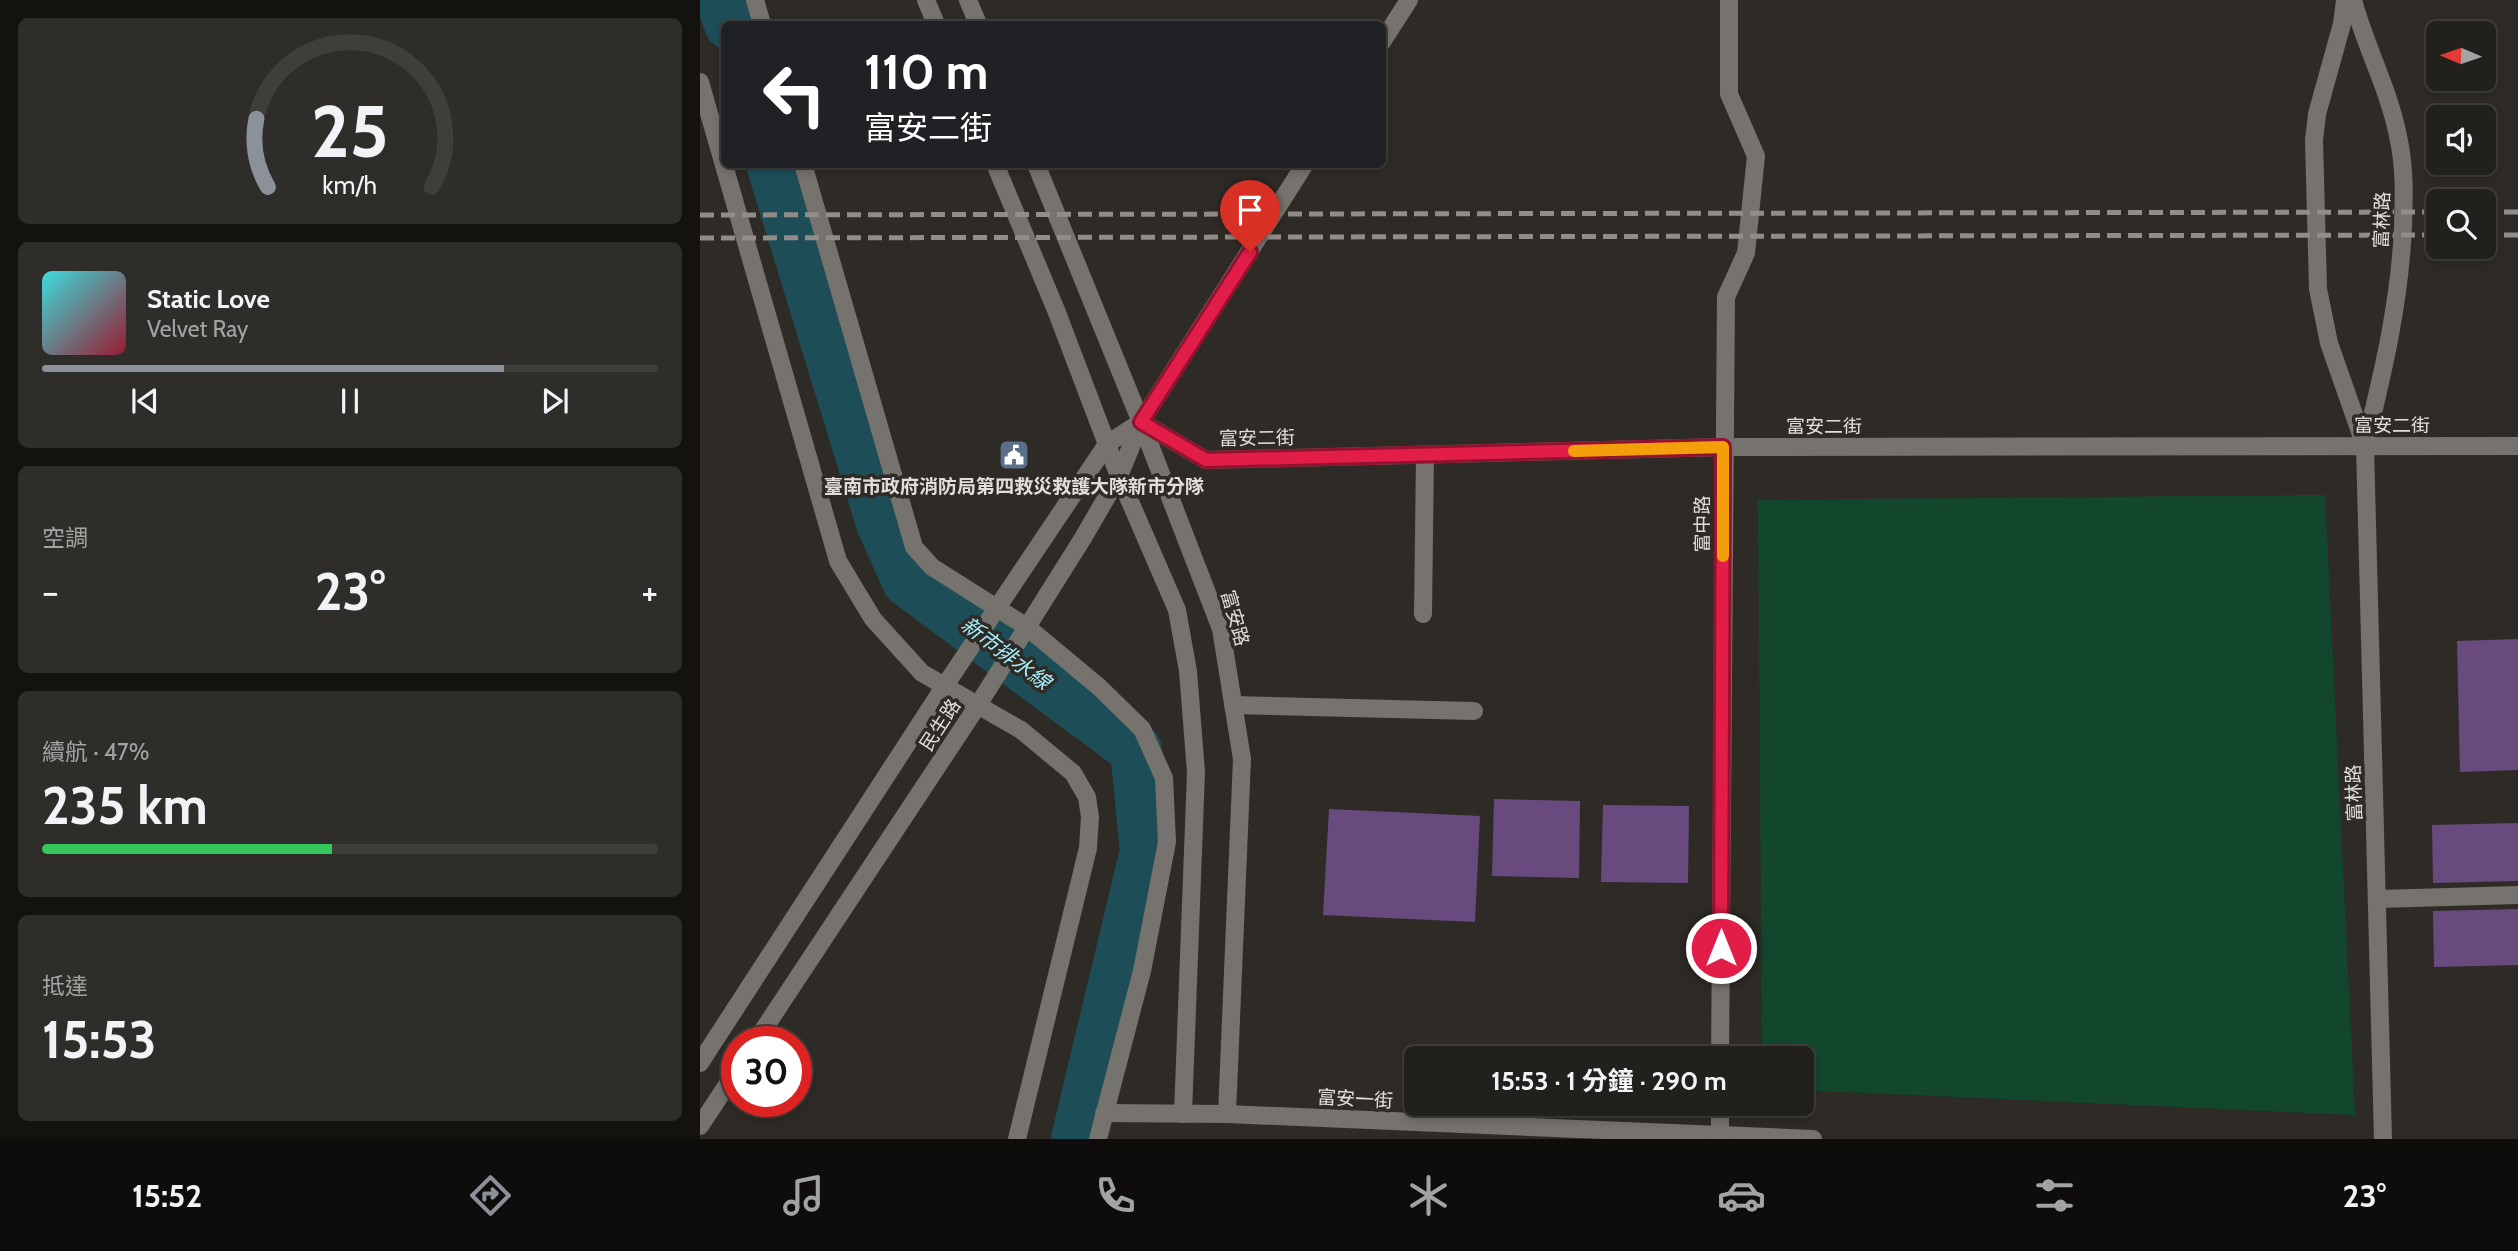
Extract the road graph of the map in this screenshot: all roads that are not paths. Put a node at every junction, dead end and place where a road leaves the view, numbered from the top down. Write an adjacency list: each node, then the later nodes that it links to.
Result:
1 (755, 0): 8 (street)
2 (926, 0): 9 (street)
3 (968, 0): 10 (street)
4 (1409, 0): 11 (street)
5 (1729, 0): 23 (street, 富中路)
6 (2345, 0): 21 (street, 富林路)
7 (2353, 0): 21 (street, 富林路)
8 (761, 21)
9 (935, 21)
10 (977, 21)
11 (1386, 36)
12 (700, 82): 13 (street)
13 (721, 155)
14 (725, 168): 29 (street)
15 (804, 168): 26 (street)
16 (997, 168): 20 (street)
17 (1038, 168): 19 (street, 富安路)
18 (1302, 168): 19 (street, 民生路)
19 (1141, 422): 20 (street, 民生路); 24 (street, 富安二街); 25 (street, 民生路); 31 (street, 富安路)
20 (1107, 444): 25 (street); 26 (street, 民生路)
21 (2365, 446): 22 (street, 富安二街); 23 (street, 富安二街); 34 (street, 富林路)
22 (2518, 446)
23 (1723, 447): 24 (street, 富安二街); 36 (street, 富中路)
24 (1425, 455): 27 (street)
25 (1119, 476): 28 (street, 民生路); 40 (street)
26 (998, 609): 28 (street); 29 (street, 民生路)
27 (1423, 614)
28 (1027, 627): 30 (street, 民生路); 39 (street)
29 (944, 687): 30 (street); 37 (street, 民生路)
30 (978, 705): 35 (street, 民生路); 45 (street)
31 (1233, 705): 32 (street); 41 (street, 富安路)
32 (1474, 711)
33 (2518, 895): 34 (street)
34 (2378, 899): 48 (street, 富林路)
35 (766, 1026)
36 (1720, 1046)
37 (700, 1063)
38 (721, 1094): 43 (street)
39 (1104, 1113): 40 (street, 富安一街); 46 (street)
40 (1183, 1114): 41 (street, 富安一街)
41 (1227, 1114): 44 (street, 富安一街)
42 (1720, 1116): 44 (street)
43 (700, 1126)
44 (1720, 1136): 47 (street, 富安一街)
45 (1017, 1139)
46 (1098, 1139)
47 (1813, 1139)
48 (2383, 1139)

